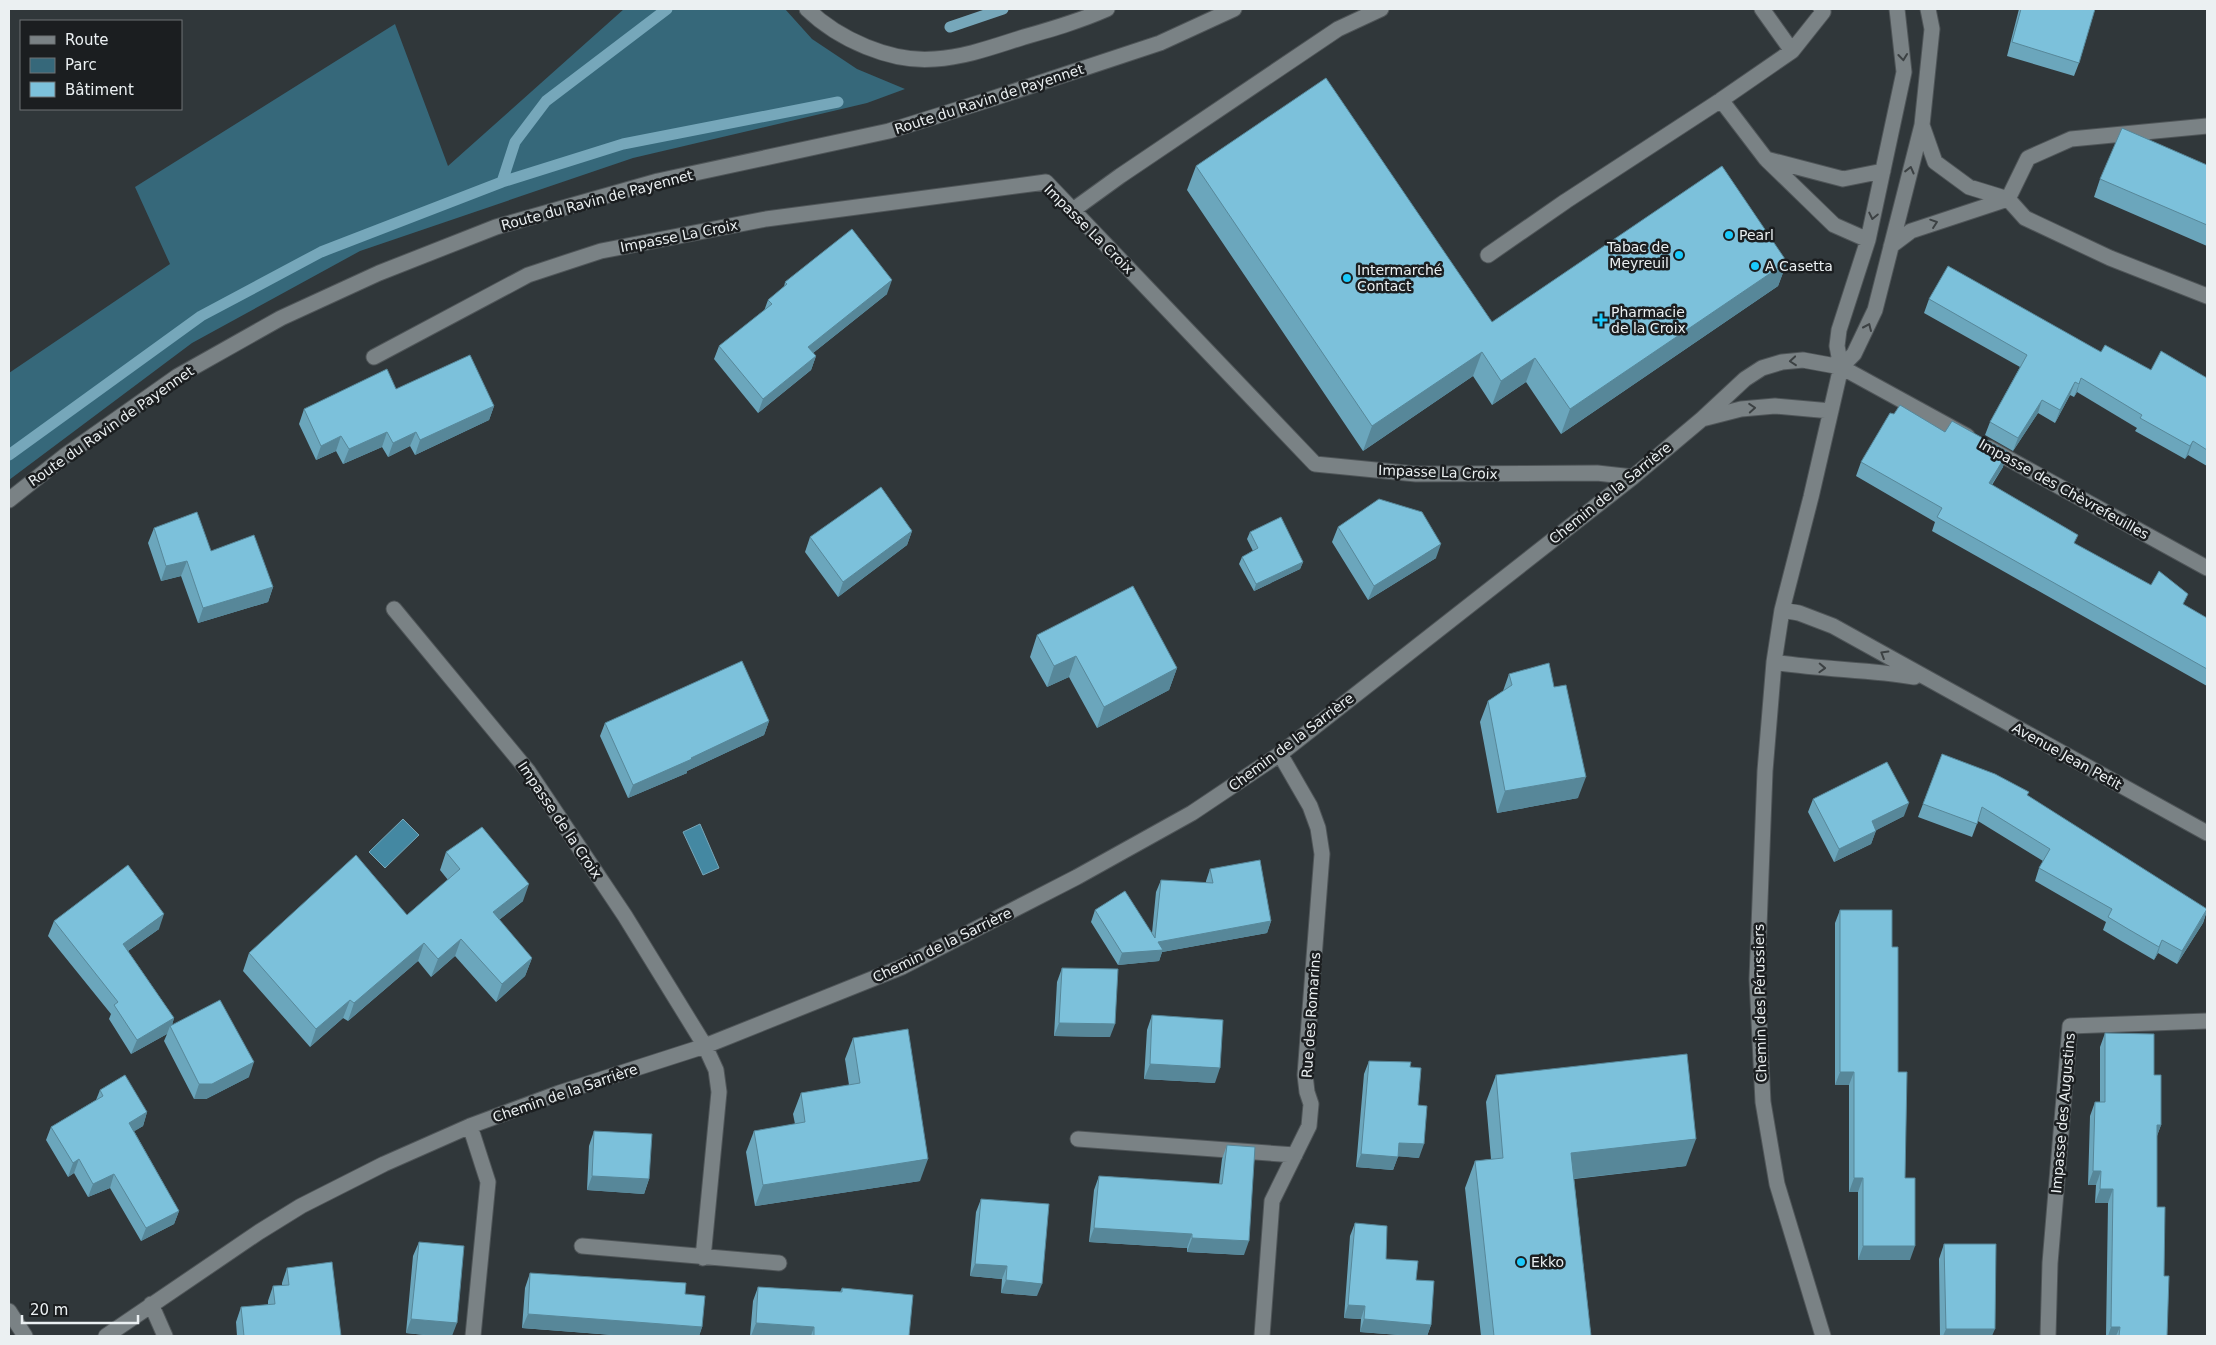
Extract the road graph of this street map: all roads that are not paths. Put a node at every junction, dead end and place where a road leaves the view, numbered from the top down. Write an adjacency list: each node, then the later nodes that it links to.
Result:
1 (807, 9): 2 (street)
2 (1107, 9)
3 (1234, 9): 26 (street, Route du Ravin de Payennet)
4 (1381, 9): 16 (street)
5 (1762, 9): 9 (street)
6 (1821, 9): 9 (street)
7 (1897, 9): 14 (street, one-way to 14)
8 (1928, 9): 11 (street)
9 (1792, 51): 10 (street)
10 (1721, 100): 13 (street); 19 (street)
11 (1922, 125): 15 (street); 18 (street, one-way to 11)
12 (2207, 126): 15 (street)
13 (1766, 159): 14 (street); 17 (street)
14 (1883, 171): 17 (street, one-way to 17)
15 (2008, 200): 18 (street, one-way to 15); 20 (street)
16 (1074, 210): 21 (street, Impasse La Croix); 25 (street, Impasse La Croix)
17 (1868, 240): 22 (street)
18 (1891, 246): 22 (street, one-way to 18)
19 (1488, 255)
20 (2207, 296)
21 (374, 357)
22 (1841, 367): 23 (street, Chemin des Pérussiers); 24 (street, Impasse des Chèvrefeuilles, one-way to 24); 27 (street, Impasse des Chèvrefeuilles)
23 (1831, 411): 24 (street, one-way to 23); 29 (street, Chemin des Pérussiers)
24 (1702, 419): 25 (street, Chemin de la Sarrière)
25 (1633, 477): 32 (street, Chemin de la Sarrière)
26 (9, 500)
27 (2207, 568)
28 (394, 609): 35 (street, Impasse de la Croix)
29 (1782, 610): 30 (street, Chemin des Pérussiers); 31 (street, Avenue Jean Petit, one-way to 29)
30 (1774, 662): 31 (street, Avenue Jean Petit, one-way to 31); 49 (street, Chemin des Pérussiers)
31 (1926, 679): 33 (street, Avenue Jean Petit)
32 (1280, 754): 35 (street, Chemin de la Sarrière); 38 (street, Rue des Romarins)
33 (2207, 833)
34 (2207, 1021): 50 (street, Impasse des Augustins)
35 (705, 1046): 36 (street, Chemin de la Sarrière); 40 (street, Impasse de la Croix)
36 (470, 1126): 42 (street, Chemin de la Sarrière); 47 (street)
37 (1078, 1139): 38 (street)
38 (1295, 1155): 48 (street, Rue des Romarins)
39 (582, 1246): 40 (street)
40 (703, 1258): 41 (street)
41 (779, 1264)
42 (151, 1304): 45 (street, Chemin de la Sarrière); 46 (street)
43 (9, 1311): 44 (street)
44 (25, 1336)
45 (106, 1336)
46 (165, 1336)
47 (472, 1336)
48 (1262, 1336)
49 (1823, 1336)
50 (2048, 1336)

